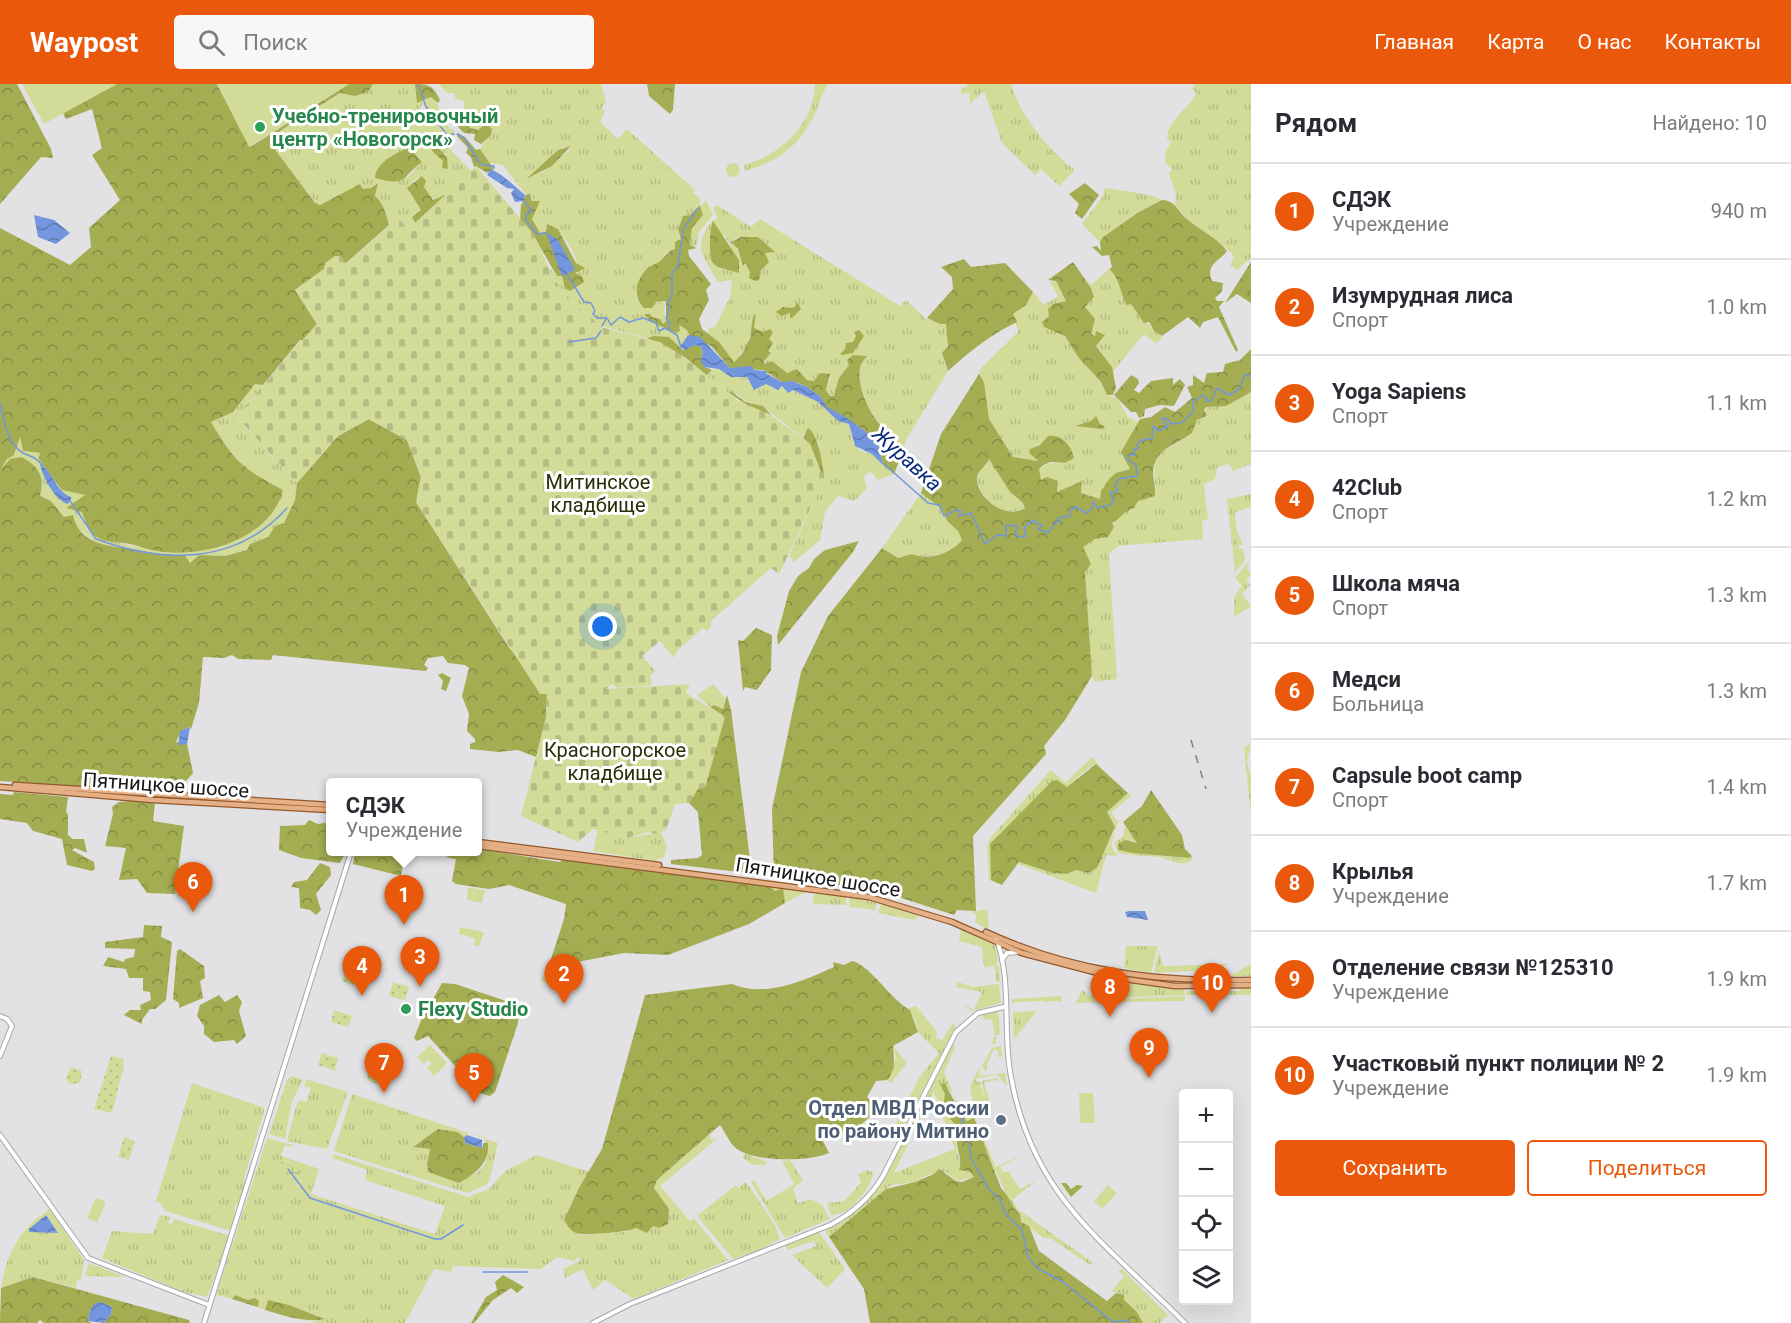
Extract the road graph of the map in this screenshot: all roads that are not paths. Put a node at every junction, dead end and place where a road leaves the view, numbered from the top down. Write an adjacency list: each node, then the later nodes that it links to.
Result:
1 (0, 786): 2 (main road, Пятницкое шоссе)
2 (326, 808)
3 (482, 845): 5 (main road, Пятницкое шоссе)
4 (350, 856): 15 (street)
5 (998, 942): 6 (main road, Пятницкое шоссе); 6 (street); 7 (main road, Пятницкое шоссе); 8 (street)
6 (1008, 942): 9 (main road, Пятницкое шоссе)
7 (1022, 952): 8 (street); 10 (main road, Пятницкое шоссе)
8 (1001, 961): 11 (street)
9 (1251, 980)
10 (1251, 985)
11 (1004, 1007): 17 (street); 18 (street)
12 (0, 1016): 13 (street)
13 (0, 1056)
14 (0, 1135): 15 (street)
15 (209, 1305): 16 (street)
16 (204, 1323)
17 (593, 1323)
18 (1185, 1323)

